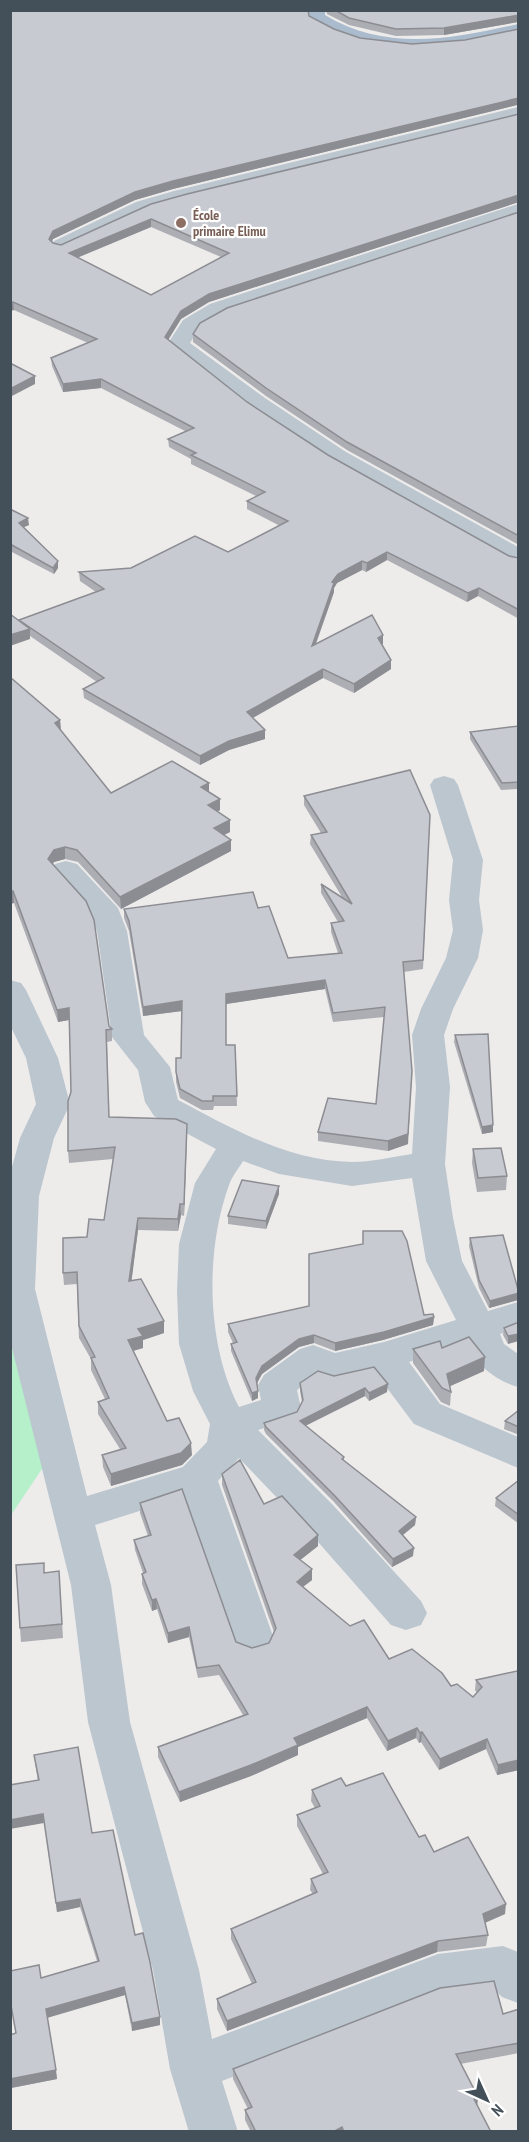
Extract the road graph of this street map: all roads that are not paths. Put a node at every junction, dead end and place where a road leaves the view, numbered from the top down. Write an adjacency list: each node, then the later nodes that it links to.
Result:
1 (316, 10): 2 (main road)
2 (519, 29)
3 (519, 113): 5 (street)
4 (519, 210): 6 (street)
5 (61, 245)
6 (519, 558)
7 (444, 784): 11 (street)
8 (66, 870): 10 (street)
9 (10, 990): 19 (street)
10 (236, 1145): 11 (street); 16 (street)
11 (428, 1164): 13 (street)
12 (519, 1316): 13 (street)
13 (479, 1326): 14 (street); 15 (street)
14 (384, 1356): 16 (street); 17 (street)
15 (519, 1373)
16 (229, 1424): 18 (street); 20 (street)
17 (519, 1453)
18 (197, 1478): 19 (street); 21 (street)
19 (74, 1516): 23 (street)
20 (406, 1613)
21 (253, 1639)
22 (519, 1982): 23 (street)
23 (194, 2069): 24 (street)
24 (214, 2132)

